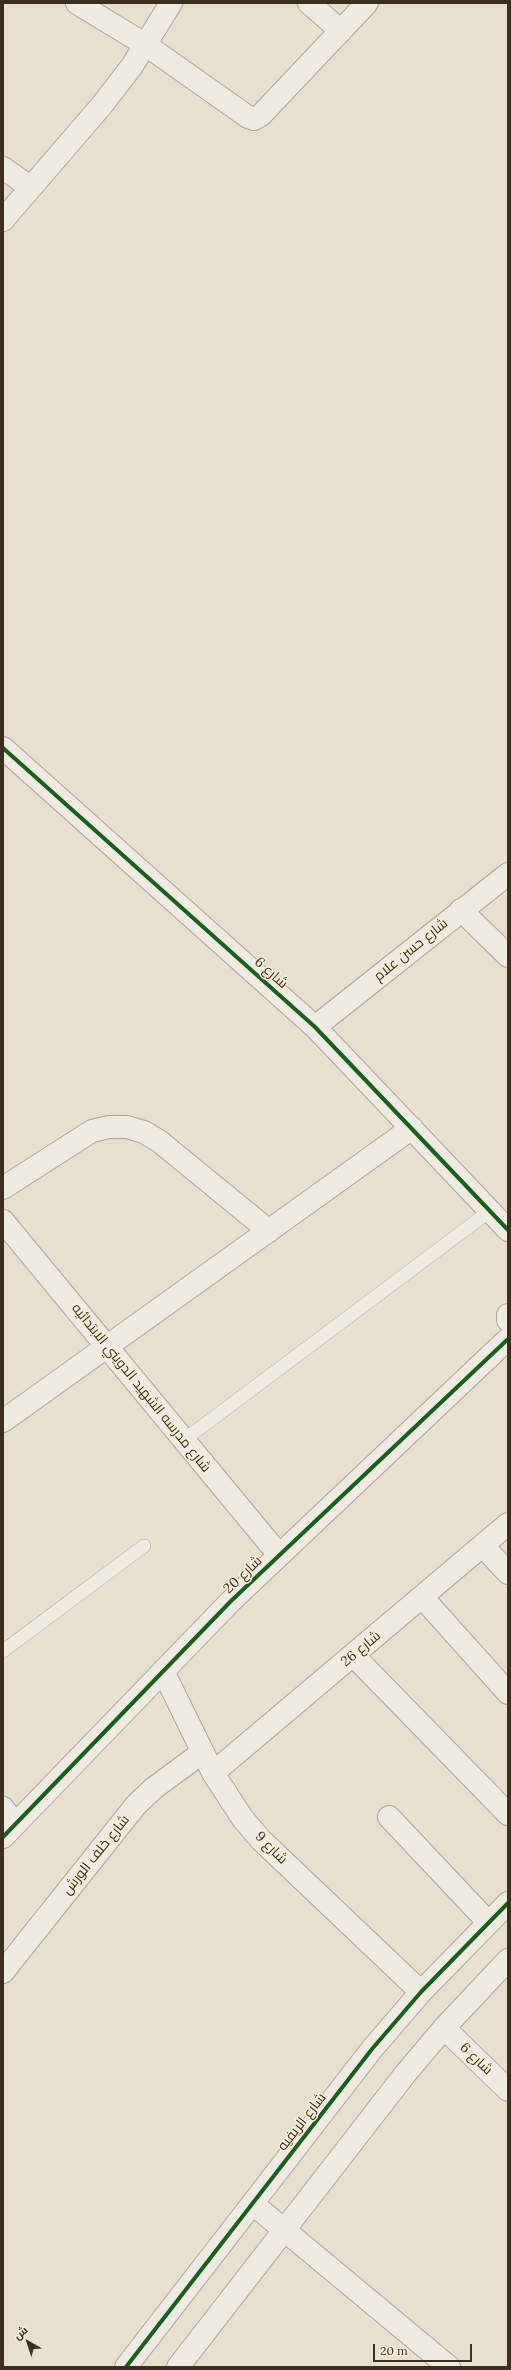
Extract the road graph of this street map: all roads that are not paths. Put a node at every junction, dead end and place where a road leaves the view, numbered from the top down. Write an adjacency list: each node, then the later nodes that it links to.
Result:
1 (77, 3): 6 (street)
2 (171, 3): 6 (street)
3 (309, 3): 5 (street)
4 (367, 3): 5 (street)
5 (341, 31): 6 (street)
6 (146, 44): 8 (street)
7 (3, 168): 8 (street)
8 (30, 187): 9 (street)
9 (3, 220)
10 (3, 748): 14 (street, شارع 6)
11 (508, 874): 12 (street, شارع حسن علام)
12 (461, 910): 13 (street); 14 (street, شارع حسن علام)
13 (508, 956)
14 (315, 1027): 15 (street, شارع 6)
15 (412, 1128): 17 (street, شارع 6); 20 (street)
16 (3, 1188): 20 (street)
17 (491, 1210): 19 (street, شارع 6); 26 (lane)
18 (3, 1221): 24 (street, شارع مدرسه الشهيد الدويني الابتدائيه)
19 (508, 1228)
20 (268, 1231): 24 (street)
21 (508, 1315): 22 (street)
22 (508, 1320)
23 (508, 1339): 30 (street, شارع 20)
24 (107, 1347): 25 (street); 26 (street, شارع مدرسه الشهيد الدويني الابتدائيه)
25 (3, 1421)
26 (184, 1440): 30 (street, شارع مدرسه الشهيد الدويني الابتدائيه)
27 (508, 1524): 29 (street, شارع 26)
28 (144, 1546): 33 (lane)
29 (483, 1546): 31 (street); 32 (street, شارع 26)
30 (279, 1556): 35 (street, شارع 20)
31 (508, 1573)
32 (422, 1597): 34 (street, شارع 26); 36 (street)
33 (3, 1651)
34 (353, 1655): 38 (street, شارع 26); 39 (street)
35 (163, 1672): 37 (street, شارع 9); 41 (street, شارع 20)
36 (508, 1694)
37 (203, 1752): 38 (street, شارع 9); 45 (street, شارع خلف الورش)
38 (213, 1773): 46 (street, شارع 9)
39 (508, 1814)
40 (389, 1817): 43 (street)
41 (7, 1823)
42 (508, 1903): 43 (street, شارع الريفيه)
43 (488, 1922): 46 (street, شارع الريفيه)
44 (508, 1960): 47 (street)
45 (3, 1972)
46 (421, 1992): 49 (street, شارع الريفيه)
47 (444, 2028): 48 (street, شارع 6); 50 (street)
48 (508, 2090)
49 (252, 2204): 50 (street); 51 (street, شارع الريفيه)
50 (283, 2231): 52 (street); 53 (street)
51 (126, 2367)
52 (178, 2367)
53 (449, 2367)

